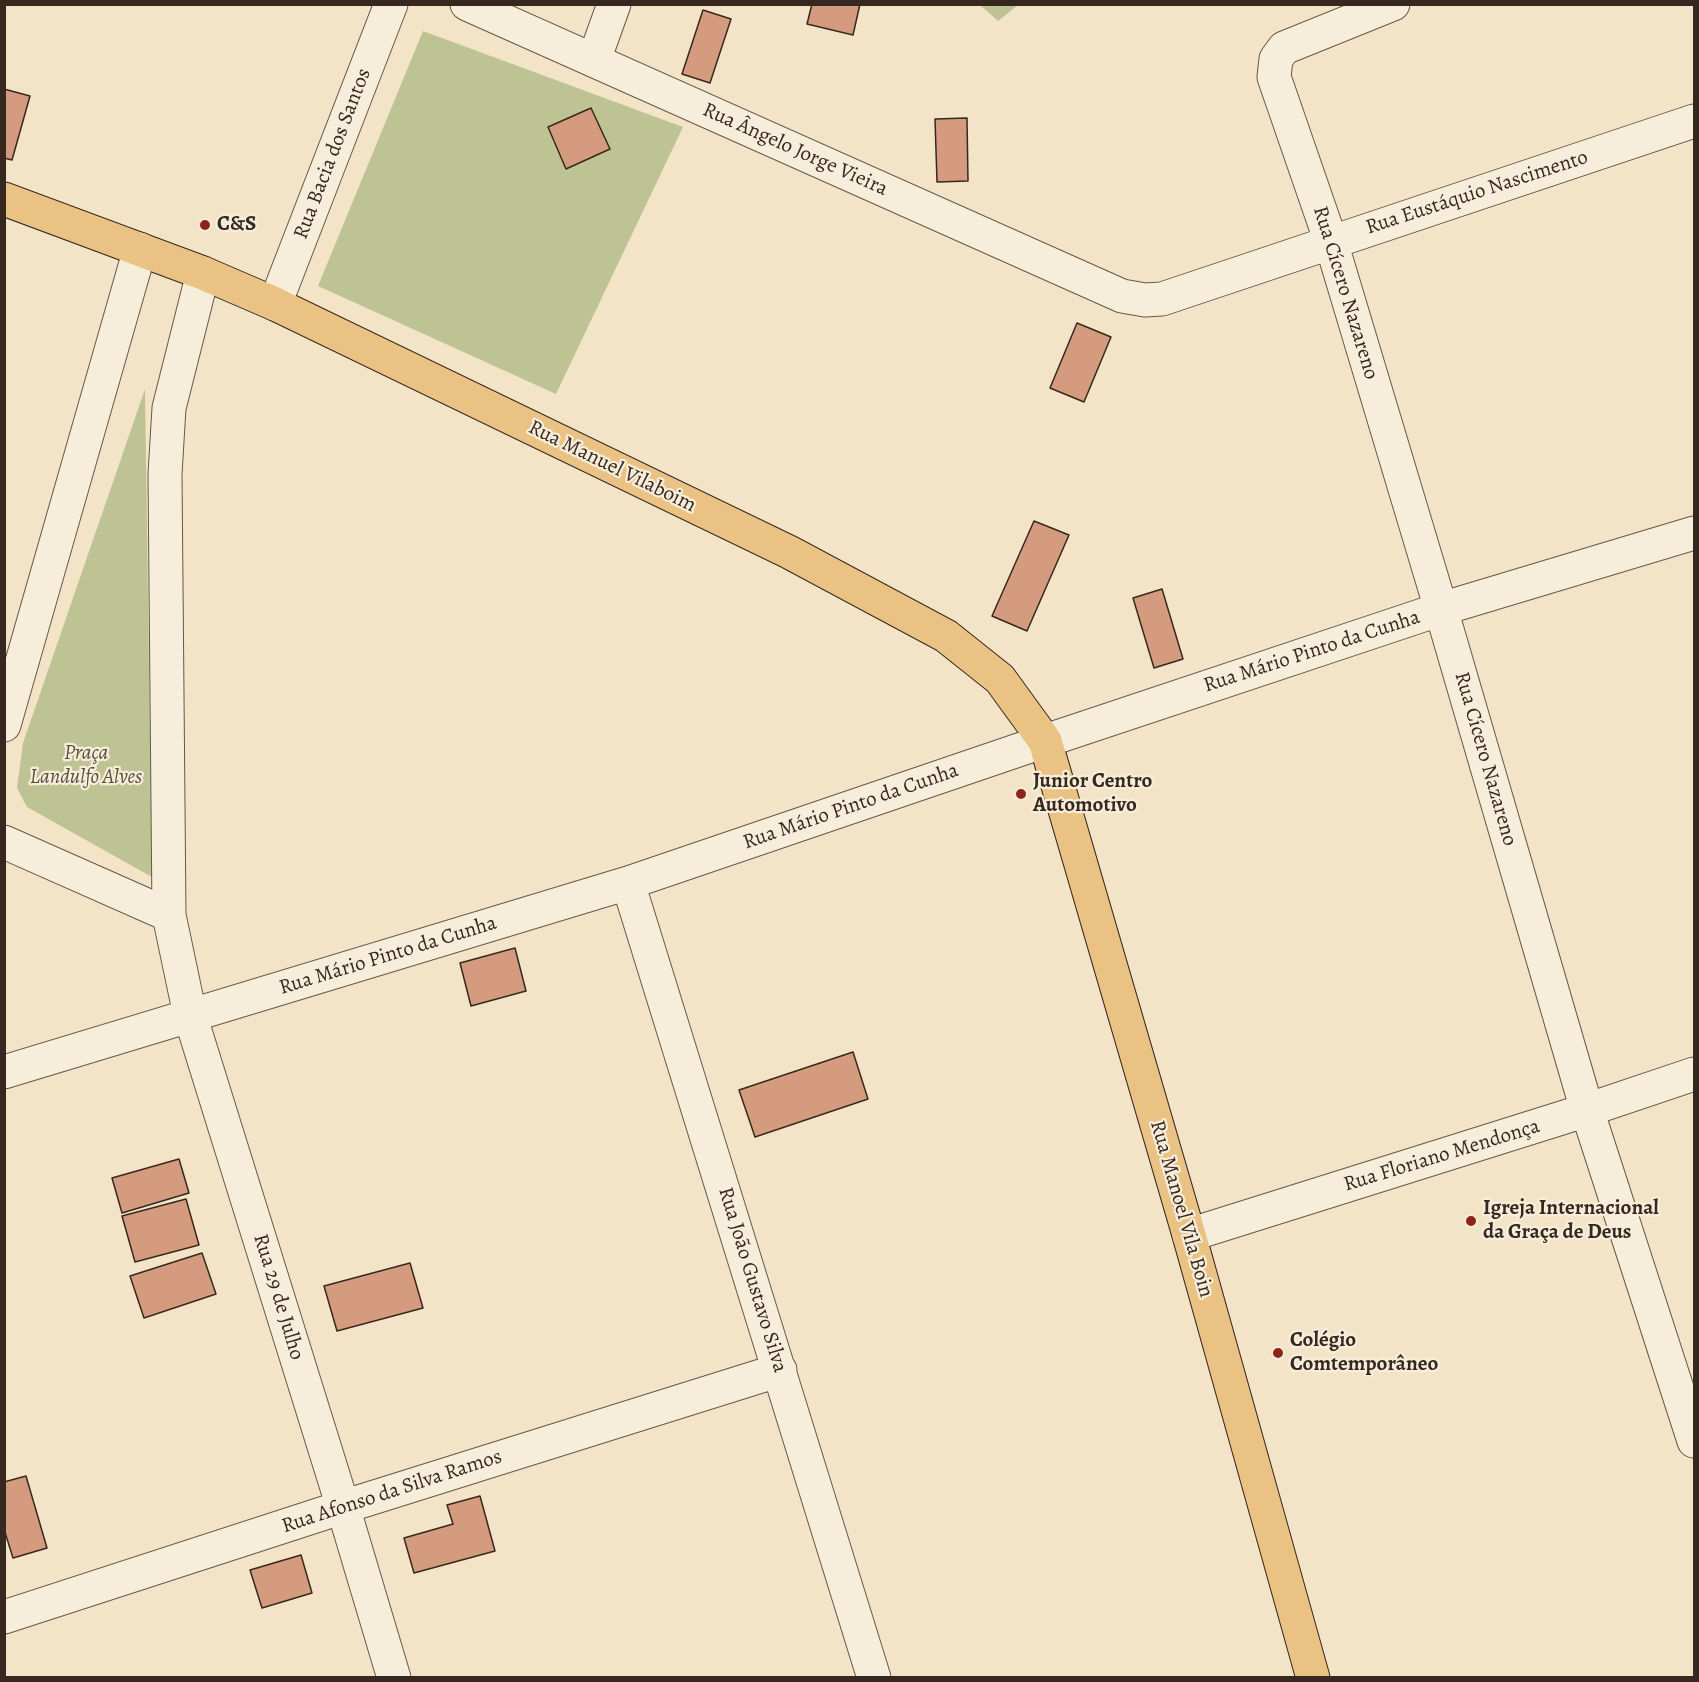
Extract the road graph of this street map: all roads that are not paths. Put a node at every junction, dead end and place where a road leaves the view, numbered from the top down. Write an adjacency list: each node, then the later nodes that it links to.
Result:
1 (391, 4): 12 (street, Rua Bacia dos Santos)
2 (467, 4): 5 (street, Rua Ângelo Jorge Vieira)
3 (614, 4): 5 (street)
4 (1393, 4): 8 (street, Rua Cícero Nazareno)
5 (594, 60): 11 (street, Rua Ângelo Jorge Vieira)
6 (1695, 121): 8 (street, Rua Eustáquio Nascimento)
7 (4, 199): 9 (main road, Rua Manuel Vilaboim)
8 (1330, 242): 11 (street, Rua Eustáquio Nascimento); 14 (street, Rua Cícero Nazareno)
9 (140, 249): 10 (main road, Rua Manuel Vilaboim); 15 (street)
10 (203, 273): 12 (main road, Rua Manuel Vilaboim); 19 (street)
11 (1122, 296)
12 (275, 304): 16 (main road, Rua Manuel Vilaboim)
13 (1695, 533): 14 (street, Rua Mário Pinto da Cunha)
14 (1441, 609): 16 (street, Rua Mário Pinto da Cunha); 23 (street, Rua Cícero Nazareno)
15 (4, 725)
16 (1046, 741): 18 (street, Rua Mário Pinto da Cunha); 24 (main road, Rua Manoel Vila Boin)
17 (4, 842): 19 (street)
18 (628, 883): 20 (street, Rua Mário Pinto da Cunha); 25 (street, Rua João Gustavo Silva)
19 (169, 915): 20 (street, Rua 29 de Julho)
20 (190, 1016): 21 (street, Rua Mário Pinto da Cunha); 27 (street, Rua 29 de Julho)
21 (4, 1072)
22 (1695, 1074): 23 (street, Rua Floriano Mendonça)
23 (1587, 1110): 24 (street, Rua Floriano Mendonça); 26 (street, Rua Cícero Nazareno)
24 (1189, 1235): 31 (main road, Rua Manoel Vila Boin)
25 (780, 1370): 27 (street, Rua Afonso da Silva Ramos); 30 (street, Rua João Gustavo Silva)
26 (1695, 1441)
27 (343, 1507): 28 (street, Rua Afonso da Silva Ramos); 29 (street, Rua 29 de Julho)
28 (4, 1617)
29 (394, 1677)
30 (874, 1677)
31 (1313, 1677)

